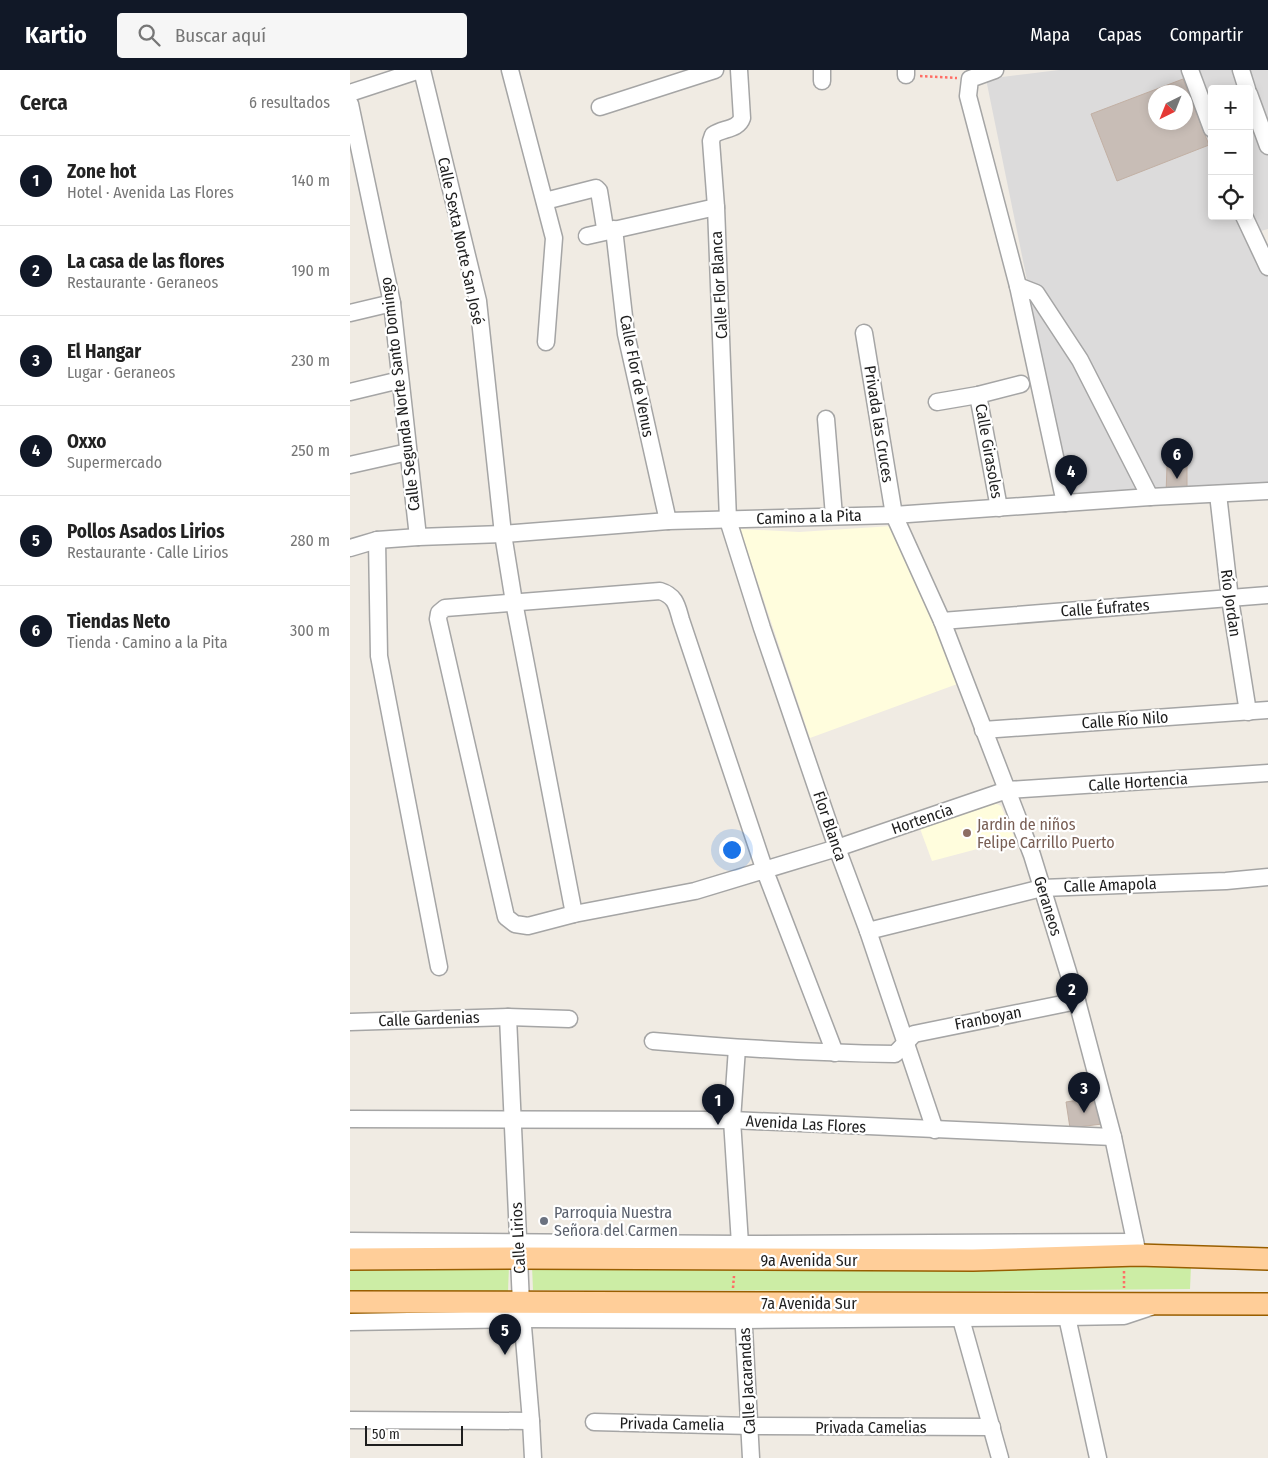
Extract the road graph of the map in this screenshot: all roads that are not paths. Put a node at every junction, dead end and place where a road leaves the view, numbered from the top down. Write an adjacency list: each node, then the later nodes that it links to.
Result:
1 (421, 70): 9 (street); 43 (street, Calle Sexta Norte San José)
2 (510, 70): 15 (street)
3 (715, 70): 12 (street)
4 (739, 70): 16 (street, Calle Flor Blanca)
5 (995, 70): 21 (street)
6 (1190, 70): 13 (street)
7 (1240, 70): 8 (street)
8 (1246, 85)
9 (350, 93)
10 (350, 104): 22 (street, Calle Segunda Norte Santo Domingo)
11 (1253, 105): 14 (street)
12 (600, 107)
13 (1208, 118)
14 (1268, 146)
15 (545, 201): 18 (street, Calle Flor de Venus); 25 (street)
16 (716, 207): 18 (street); 41 (street, Calle Flor Blanca)
17 (1246, 220): 20 (street)
18 (611, 230): 19 (street); 42 (street, Calle Flor de Venus)
19 (588, 236)
20 (1267, 264)
21 (1018, 286): 36 (street); 37 (street)
22 (392, 303): 23 (street); 26 (street, Calle Segunda Norte Santo Domingo)
23 (350, 313)
24 (864, 333): 39 (street, Privada las Cruces)
25 (546, 342)
26 (400, 380): 28 (street); 32 (street, Calle Segunda Norte Santo Domingo)
27 (1020, 384): 29 (street)
28 (350, 392)
29 (978, 395): 30 (street); 38 (street, Calle Girasoles)
30 (937, 402)
31 (826, 419): 40 (street)
32 (408, 452): 33 (street); 44 (street, Calle Segunda Norte Santo Domingo)
33 (350, 465)
34 (1268, 491): 35 (street, Camino a la Pita)
35 (1218, 494): 36 (street, Camino a la Pita); 48 (street, Río Jordan)
36 (1150, 497): 37 (street, Camino a la Pita)
37 (1065, 503): 38 (street, Camino a la Pita)
38 (999, 508): 39 (street, Camino a la Pita)
39 (894, 515): 40 (street, Camino a la Pita); 50 (street, Geraneos)
40 (834, 516): 41 (street, Camino a la Pita)
41 (728, 520): 42 (street, Camino a la Pita); 56 (street, Flor Blanca)
42 (668, 521): 43 (street, Camino a la Pita)
43 (503, 534): 44 (street, Camino a la Pita); 49 (street, Calle Sexta Norte San José)
44 (418, 537): 45 (street, Camino a la Pita)
45 (377, 540): 46 (street, Camino a la Pita); 62 (street)
46 (350, 548)
47 (1268, 595): 48 (street, Calle Éufrates)
48 (1230, 599): 50 (street, Calle Éufrates); 52 (street, Río Jordan)
49 (514, 602): 57 (street); 60 (street, Calle Sexta Norte San José); 60 (street, Hortencia)
50 (942, 621): 53 (street, Geraneos)
51 (1268, 710): 52 (street, Calle Río Nilo)
52 (1248, 712): 53 (street, Calle Río Nilo)
53 (983, 730): 55 (street, Geraneos)
54 (1268, 773): 55 (street, Calle Hortencia)
55 (1007, 790): 56 (street, Hortencia); 59 (street, Geraneos)
56 (837, 848): 57 (street, Hortencia); 61 (street, Flor Blanca)
57 (765, 871): 60 (street, Hortencia); 70 (street)
58 (1268, 877): 59 (street, Calle Amapola)
59 (1042, 888): 61 (street, Calle Amapola); 63 (street, Geraneos)
60 (574, 914)
61 (868, 931): 68 (street, Flor Blanca)
62 (439, 967)
63 (1077, 1001): 68 (street, Franboyan); 75 (street, Geraneos)
64 (508, 1017): 65 (street, Calle Gardenias); 66 (street, Calle Gardenias); 72 (street, Calle Lirios)
65 (569, 1019)
66 (350, 1022)
67 (653, 1041): 69 (street, Franboyan)
68 (905, 1044): 70 (street, Franboyan); 74 (street, Flor Blanca)
69 (737, 1048): 70 (street, Franboyan); 73 (street)
70 (835, 1053)
71 (350, 1119): 72 (street, Avenida Las Flores)
72 (512, 1119): 73 (street, Avenida Las Flores); 78 (street, Calle Lirios)
73 (732, 1120): 74 (street, Avenida Las Flores); 80 (street)
74 (934, 1130): 75 (street, Avenida Las Flores)
75 (1113, 1137): 79 (street, Geraneos)
76 (350, 1241): 78 (street)
77 (676, 1244): 78 (street); 80 (street); 83 (main road)
78 (518, 1250): 81 (main road, 9a Avenida Sur); 83 (main road, 9a Avenida Sur); 88 (street, Calle Lirios)
79 (1132, 1251): 80 (main road, 9a Avenida Sur); 82 (main road, 9a Avenida Sur)
80 (737, 1252): 83 (main road, 9a Avenida Sur)
81 (350, 1259)
82 (1268, 1259)
83 (653, 1260)
84 (350, 1302): 88 (main road, 7a Avenida Sur)
85 (1165, 1303): 86 (main road, 7a Avenida Sur); 87 (main road, 7a Avenida Sur); 89 (street)
86 (1268, 1304)
87 (740, 1309): 88 (main road, 7a Avenida Sur); 90 (street); 95 (street, Calle Jacarandas)
88 (521, 1311): 91 (street); 93 (street, Calle Lirios)
89 (1067, 1318): 90 (street); 100 (street)
90 (961, 1319): 96 (street)
91 (350, 1322)
92 (350, 1420): 93 (street)
93 (531, 1421): 97 (street, Calle Lirios)
94 (594, 1422): 95 (street, Privada Camelia)
95 (750, 1426): 96 (street, Privada Camelias); 98 (street, Calle Jacarandas)
96 (992, 1427): 99 (street)
97 (533, 1458)
98 (751, 1458)
99 (1000, 1458)
100 (1098, 1458)

